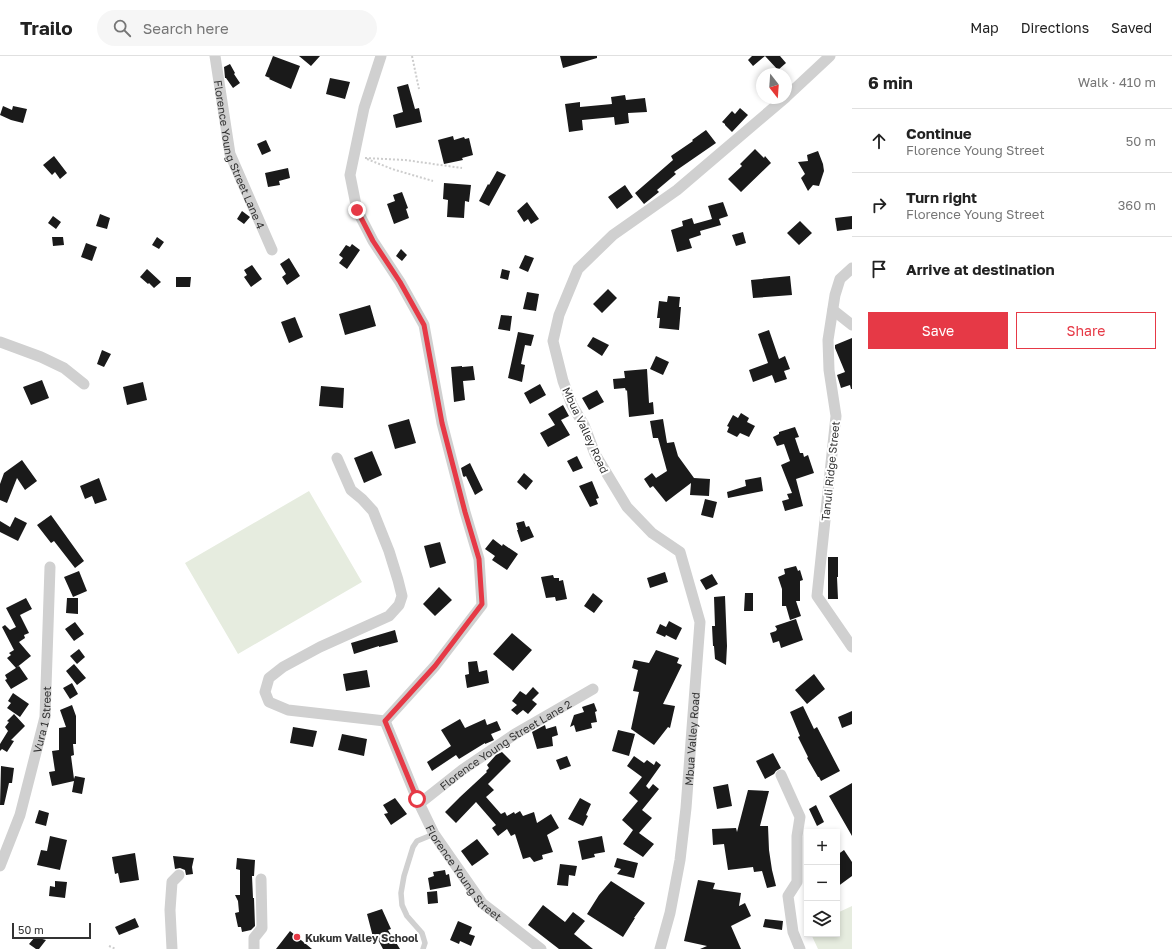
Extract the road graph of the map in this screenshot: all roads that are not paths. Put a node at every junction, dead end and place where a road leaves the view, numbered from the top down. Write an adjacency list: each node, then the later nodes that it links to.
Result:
1 (215, 56): 6 (street, Florence Young Street Lane 4)
2 (381, 56): 16 (street)
3 (830, 56): 4 (street, Mbua Valley Road)
4 (792, 91)
5 (777, 104): 27 (street, Mbua Valley Road)
6 (272, 250)
7 (852, 268): 8 (street, Tanuli Ridge Street)
8 (833, 310): 9 (street); 14 (street, Tanuli Ridge Street)
9 (852, 325)
10 (0, 342): 11 (street)
11 (84, 384)
12 (337, 458): 16 (street)
13 (50, 567): 20 (street, Vura 1 Street)
14 (852, 647)
15 (593, 689): 18 (street, Florence Young Street Lane 2)
16 (385, 721): 18 (street, Florence Young Street)
17 (781, 775): 28 (street)
18 (419, 804): 19 (street, Florence Young Street)
19 (434, 834): 25 (lane); 26 (street, Florence Young Street)
20 (0, 866)
21 (179, 875): 23 (street)
22 (261, 879): 24 (street)
23 (172, 949)
24 (254, 949)
25 (423, 949)
26 (541, 949)
27 (660, 949)
28 (800, 949)

